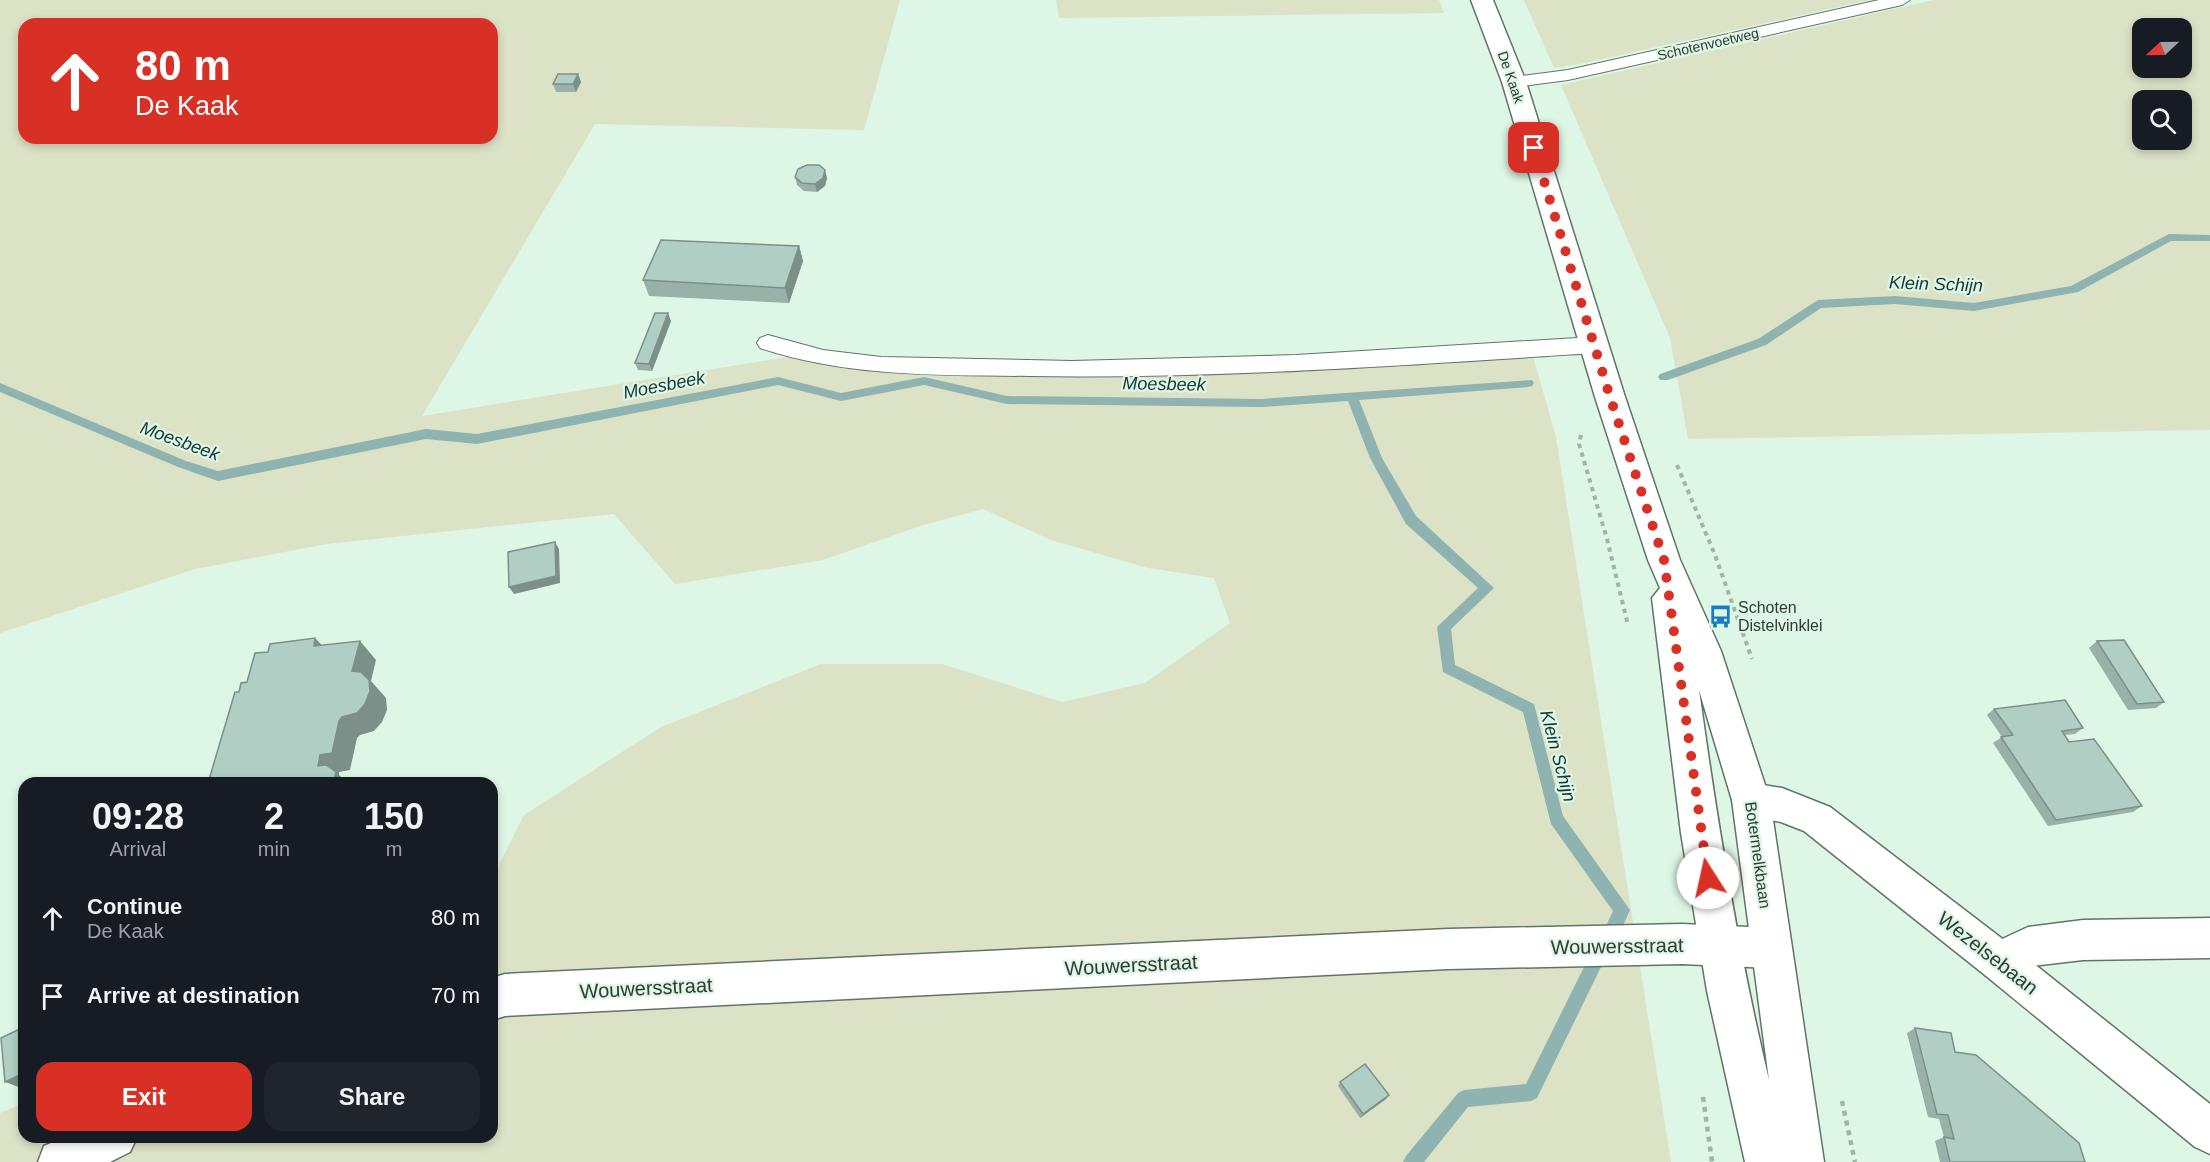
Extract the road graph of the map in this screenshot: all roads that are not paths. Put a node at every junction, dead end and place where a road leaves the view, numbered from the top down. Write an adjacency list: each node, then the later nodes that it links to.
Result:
1 (1482, 0): 3 (main road, De Kaak)
2 (1902, 0): 3 (lane, Schotenvoetweg)
3 (1514, 82): 5 (main road, De Kaak)
4 (768, 343): 5 (lane)
5 (1594, 345): 6 (main road, De Kaak)
6 (1610, 397): 7 (main road, Botermelkbaan)
7 (1664, 560): 8 (main road, Botermelkbaan); 10 (main road, Botermelkbaan)
8 (1751, 800): 11 (main road, Botermelkbaan); 12 (main road, Wezelsebaan)
9 (2210, 938): 12 (main road)
10 (1719, 945): 11 (main road, Wouwersstraat); 13 (main road, Wouwersstraat); 17 (main road, Botermelkbaan)
11 (1771, 948): 18 (main road, Botermelkbaan)
12 (1999, 961): 14 (main road, Wezelsebaan)
13 (498, 997)
14 (2210, 1132)
15 (102, 1143): 16 (main road)
16 (60, 1162)
17 (1767, 1162)
18 (1802, 1162)

